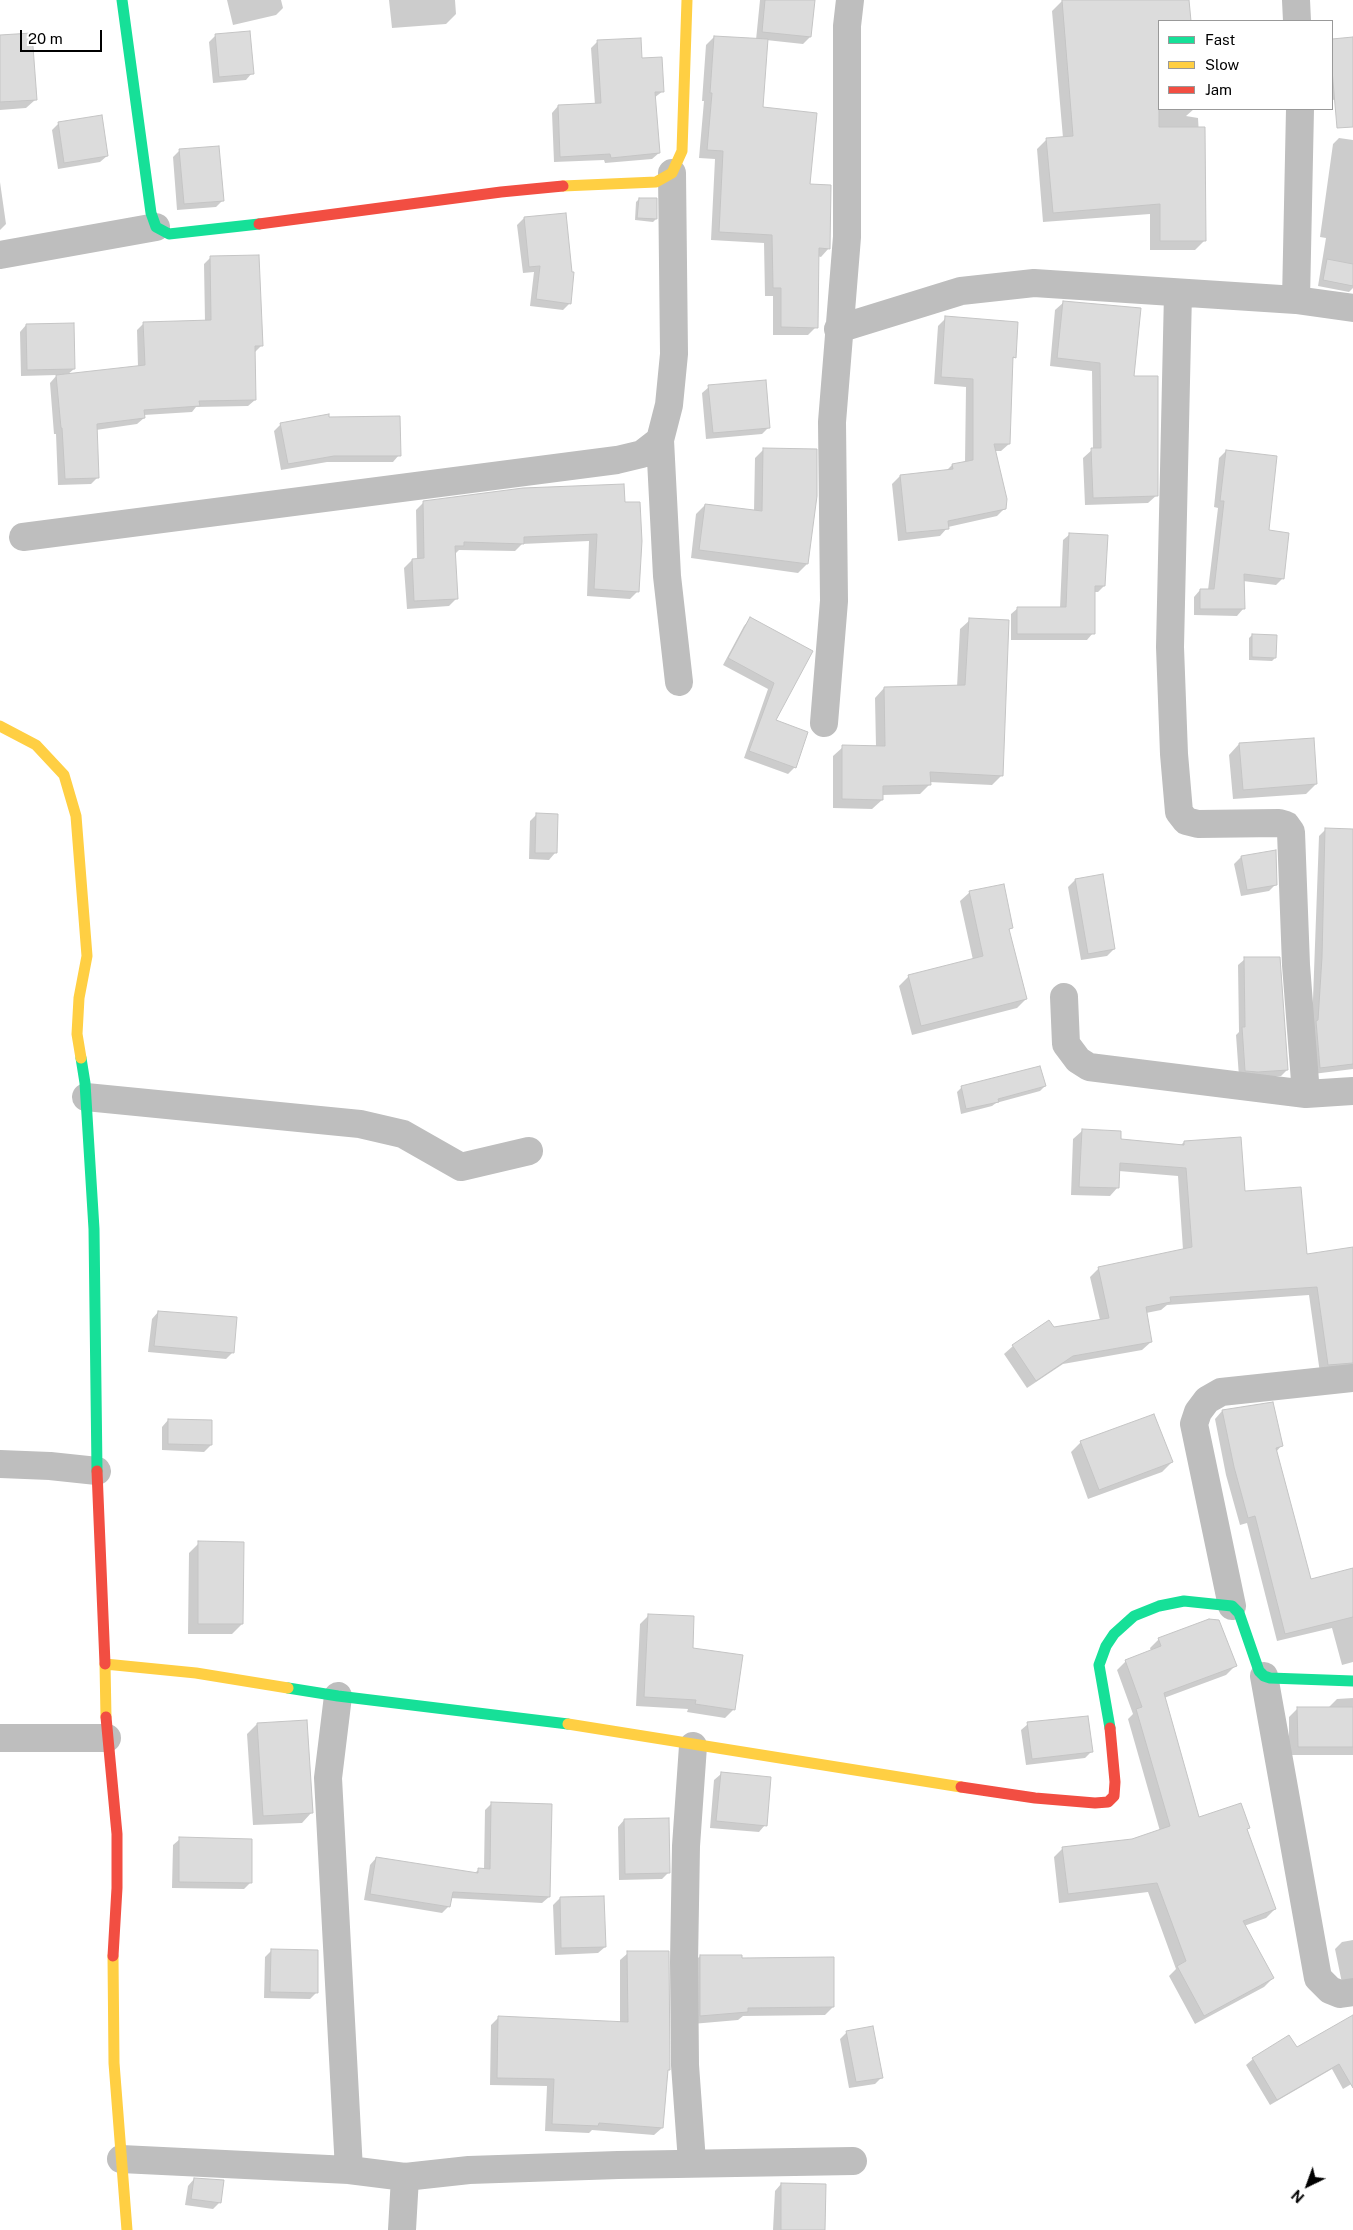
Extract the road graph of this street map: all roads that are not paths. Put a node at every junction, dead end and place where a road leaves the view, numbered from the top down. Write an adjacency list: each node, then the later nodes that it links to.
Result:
1 (122, 0): 8 (street)
2 (688, 0): 7 (street)
3 (850, 0): 13 (street)
4 (1296, 0): 5 (street)
5 (1297, 20)
6 (1300, 110): 11 (street)
7 (672, 173): 8 (street); 14 (street)
8 (156, 227): 9 (street)
9 (0, 255)
10 (1178, 293): 11 (street); 13 (street); 21 (street)
11 (1296, 300): 12 (street)
12 (1353, 308)
13 (838, 329): 17 (street)
14 (660, 440): 15 (street); 16 (street)
15 (23, 536)
16 (679, 682)
17 (824, 723)
18 (0, 726): 22 (street)
19 (1064, 997): 21 (street)
20 (1353, 1091): 21 (street)
21 (1306, 1094)
22 (86, 1097): 23 (street); 26 (street)
23 (530, 1151)
24 (1353, 1378): 27 (street)
25 (0, 1464): 26 (street)
26 (97, 1470): 28 (street)
27 (1232, 1606): 29 (street); 34 (street)
28 (105, 1664): 31 (street); 33 (street)
29 (1264, 1676): 30 (street); 35 (street)
30 (1353, 1681)
31 (338, 1696): 34 (street); 39 (street)
32 (0, 1738): 33 (street)
33 (107, 1738): 36 (street)
34 (693, 1746): 38 (street)
35 (1353, 1992)
36 (121, 2159): 39 (street); 41 (street)
37 (853, 2161): 38 (street)
38 (692, 2162): 40 (street)
39 (350, 2170): 40 (street)
40 (405, 2177): 42 (street)
41 (127, 2230)
42 (402, 2230)

